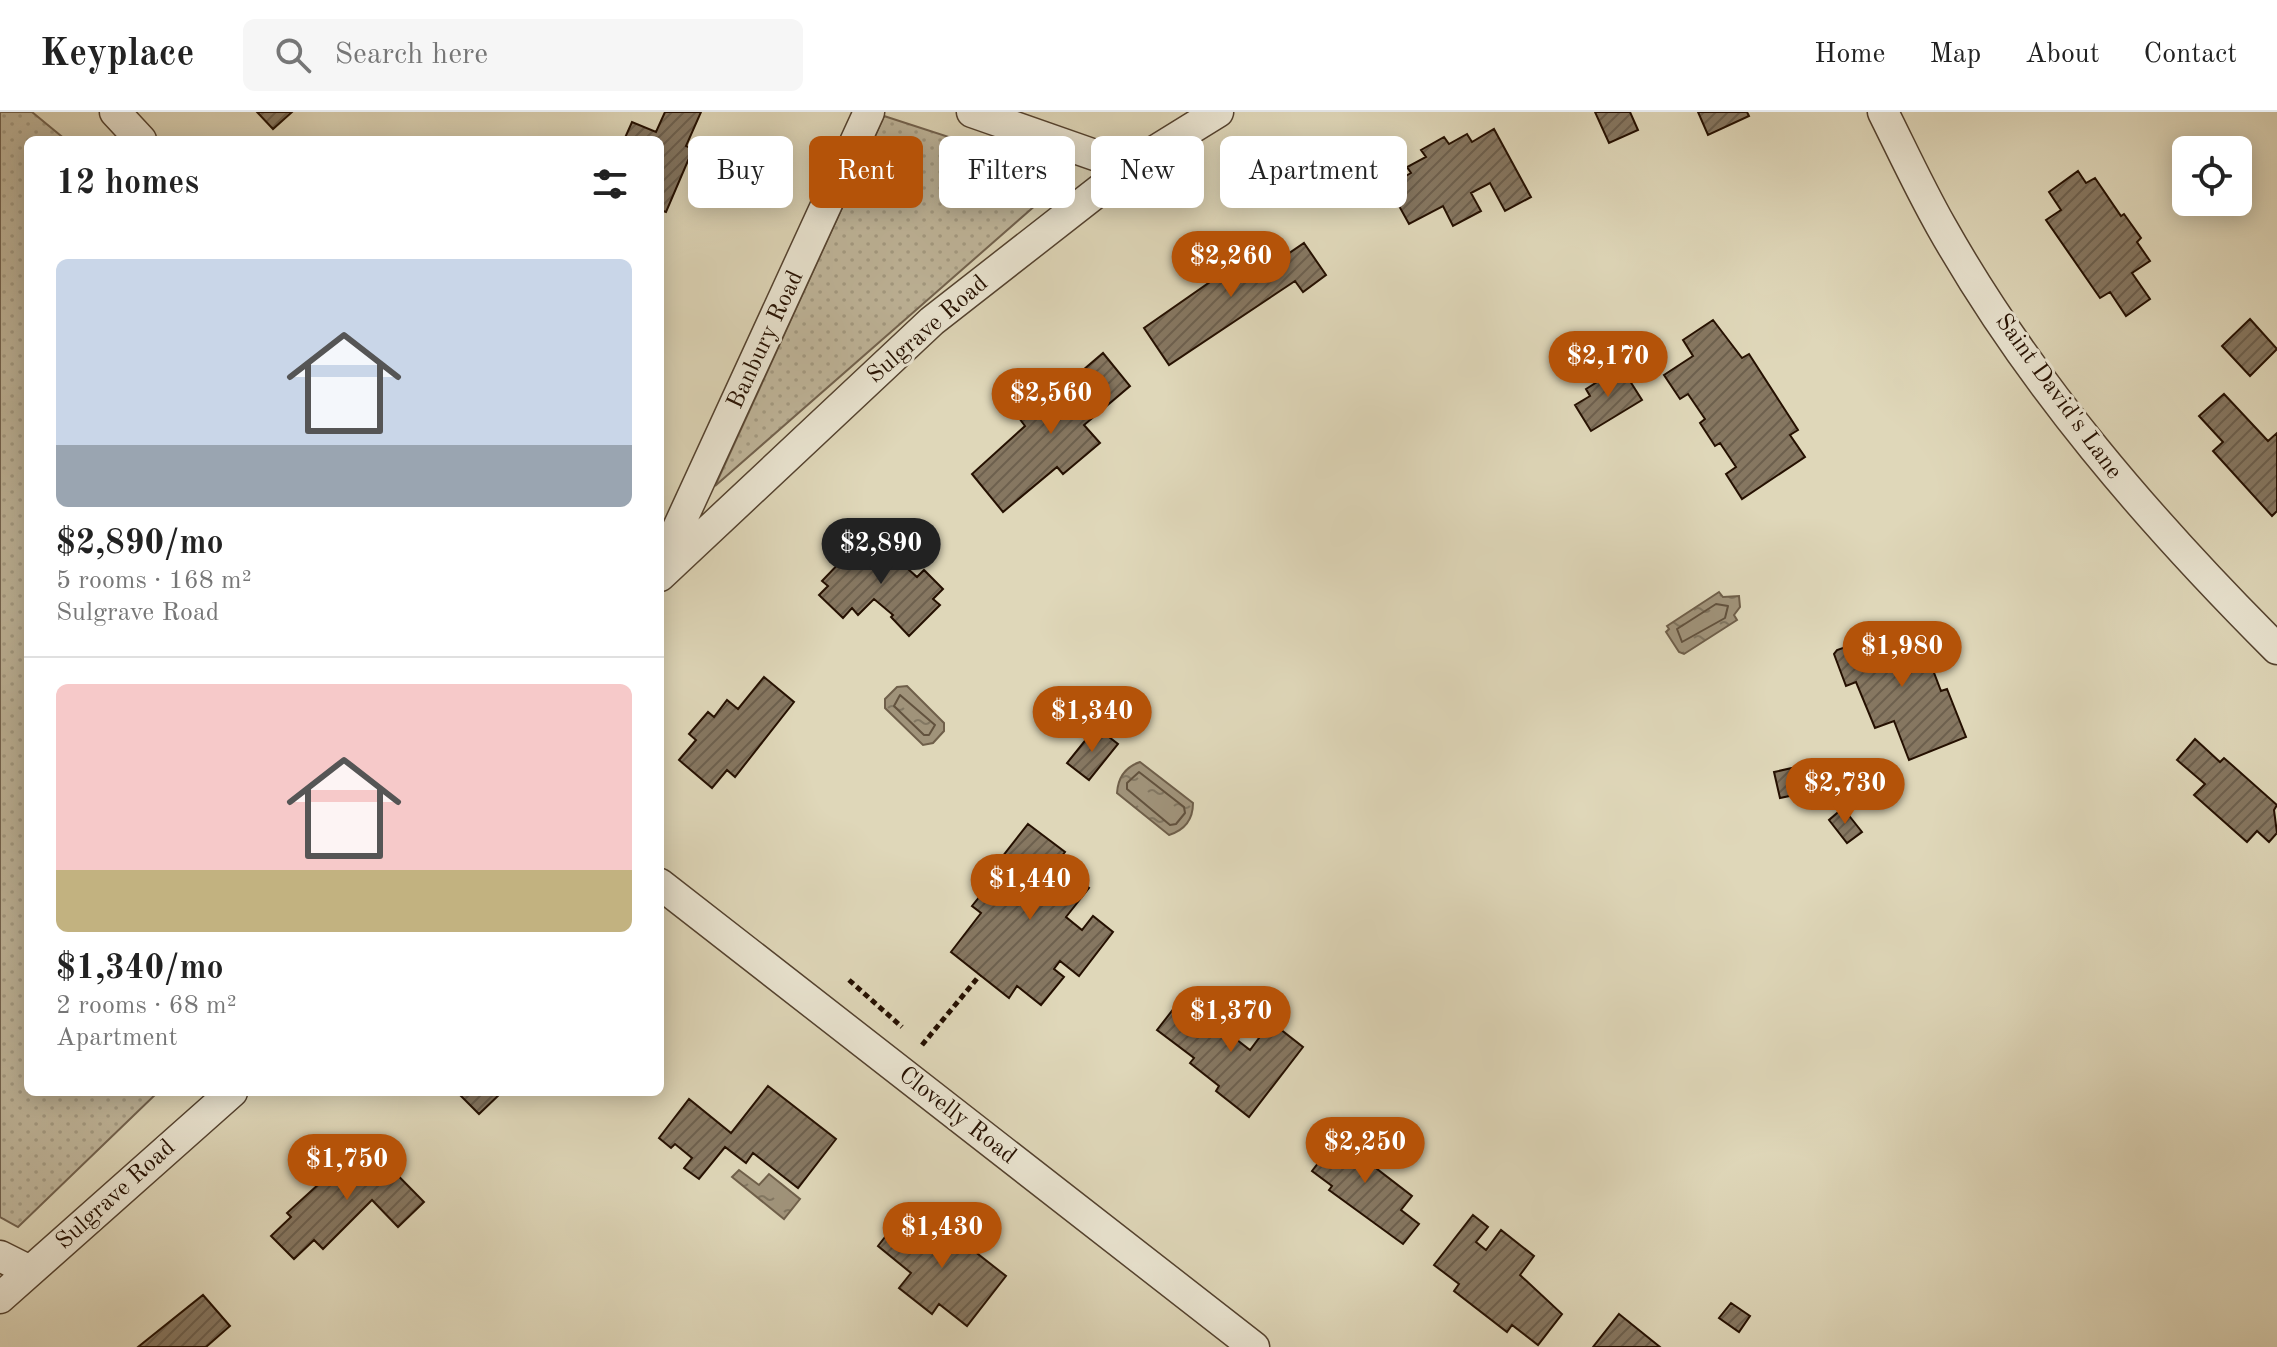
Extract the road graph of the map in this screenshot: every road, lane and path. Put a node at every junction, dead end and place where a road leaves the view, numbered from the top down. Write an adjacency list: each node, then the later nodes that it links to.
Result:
1 (115, 112): 6 (street)
2 (869, 112): 10 (street, Banbury Road)
3 (972, 112): 8 (street)
4 (1218, 112): 7 (street, Sulgrave Road)
5 (1883, 112): 12 (street, Saint David's Lane)
6 (137, 136)
7 (1179, 136)
8 (1091, 154)
9 (1091, 197): 11 (street, Sulgrave Road)
10 (664, 558)
11 (664, 572)
12 (2277, 649)
13 (664, 887): 22 (street, Clovelly Road)
14 (980, 975): 17 (path)
15 (849, 980): 16 (path)
16 (903, 1028)
17 (922, 1045)
18 (227, 1096): 20 (street, Sulgrave Road)
19 (0, 1256): 20 (street)
20 (30, 1271): 21 (street, Sulgrave Road)
21 (0, 1298)
22 (1254, 1347)

